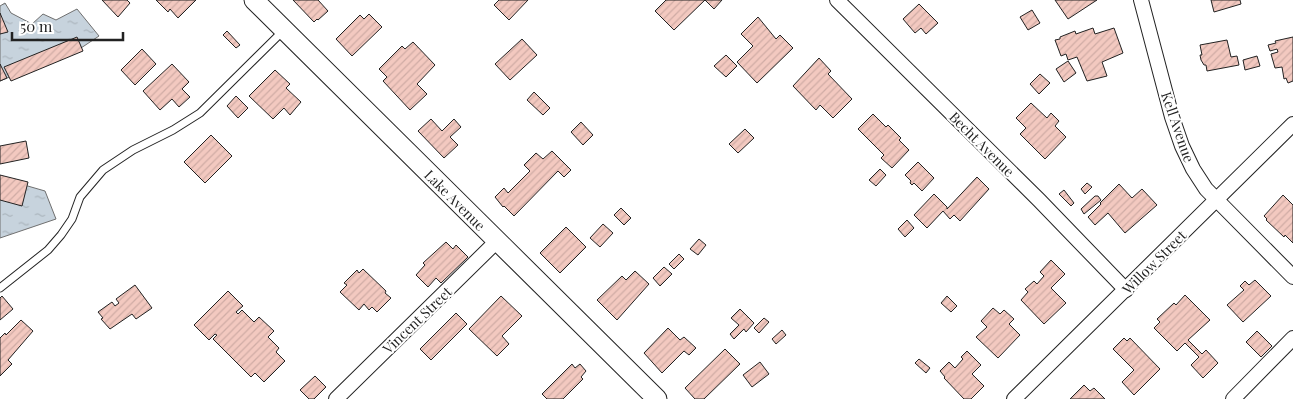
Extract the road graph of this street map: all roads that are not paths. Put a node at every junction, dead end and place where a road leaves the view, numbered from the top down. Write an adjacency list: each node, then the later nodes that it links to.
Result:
1 (254, 0): 4 (street, Lake Avenue)
2 (837, 0): 10 (street, Becht Avenue)
3 (1141, 0): 6 (street, Kell Avenue)
4 (284, 30): 7 (street, Lake Avenue); 9 (lane)
5 (1293, 124): 6 (street, Willow Street)
6 (1217, 200): 8 (street, Kell Avenue); 10 (street, Willow Street)
7 (496, 241): 12 (street, Vincent Street); 13 (street, Lake Avenue)
8 (1293, 277)
9 (0, 288)
10 (1126, 290): 14 (street, Willow Street)
11 (1293, 338): 15 (street)
12 (336, 399)
13 (657, 399)
14 (1014, 399)
15 (1232, 399)

